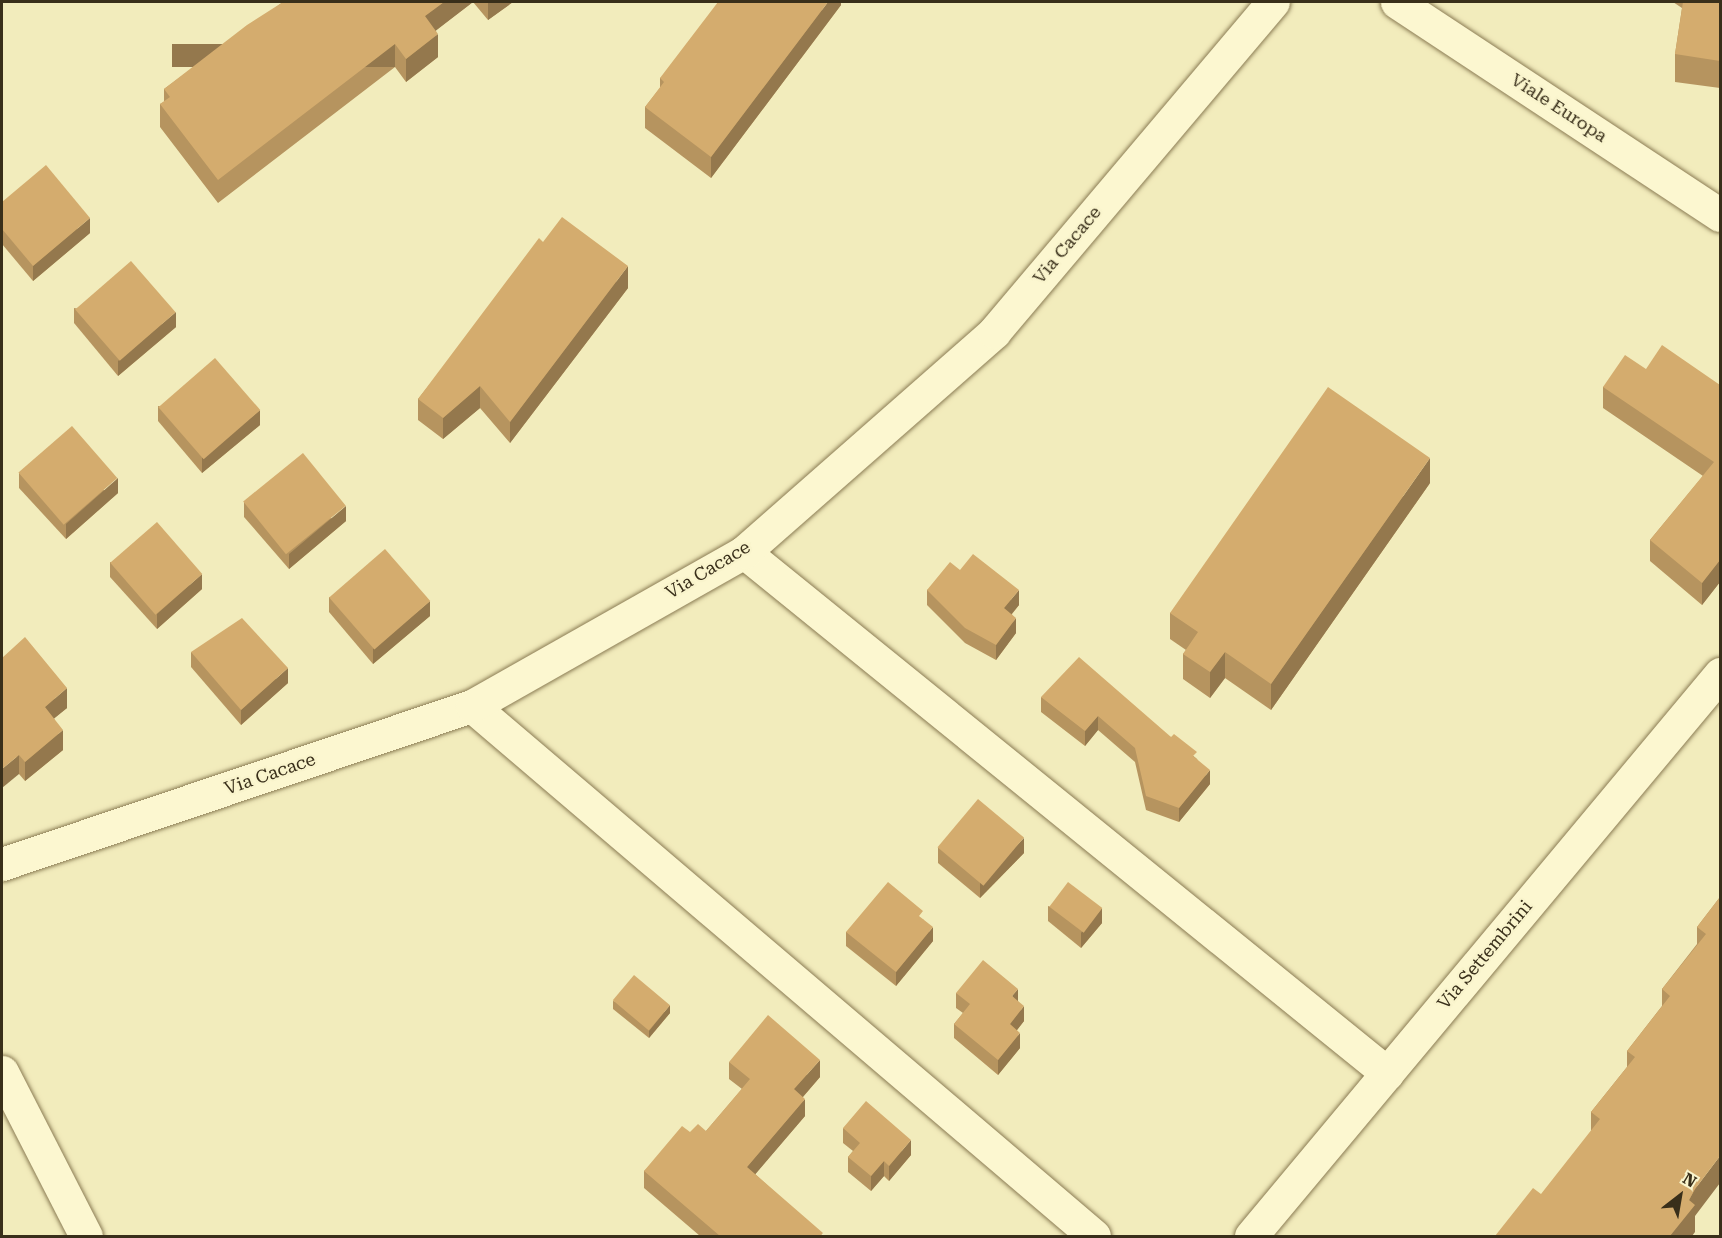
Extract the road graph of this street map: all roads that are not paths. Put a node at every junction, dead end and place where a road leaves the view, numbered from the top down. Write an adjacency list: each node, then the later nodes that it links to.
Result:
1 (1273, 2): 4 (street, Via Cacace)
2 (1397, 2): 3 (street, Viale Europa)
3 (1720, 215)
4 (744, 552): 6 (street, Via Cacace); 9 (street)
5 (1720, 674): 9 (street, Via Settembrini)
6 (472, 706): 7 (street, Via Cacace); 11 (street)
7 (2, 864)
8 (2, 1071): 10 (street)
9 (1387, 1073): 12 (street, Via Settembrini)
10 (86, 1236)
11 (1095, 1236)
12 (1251, 1236)

